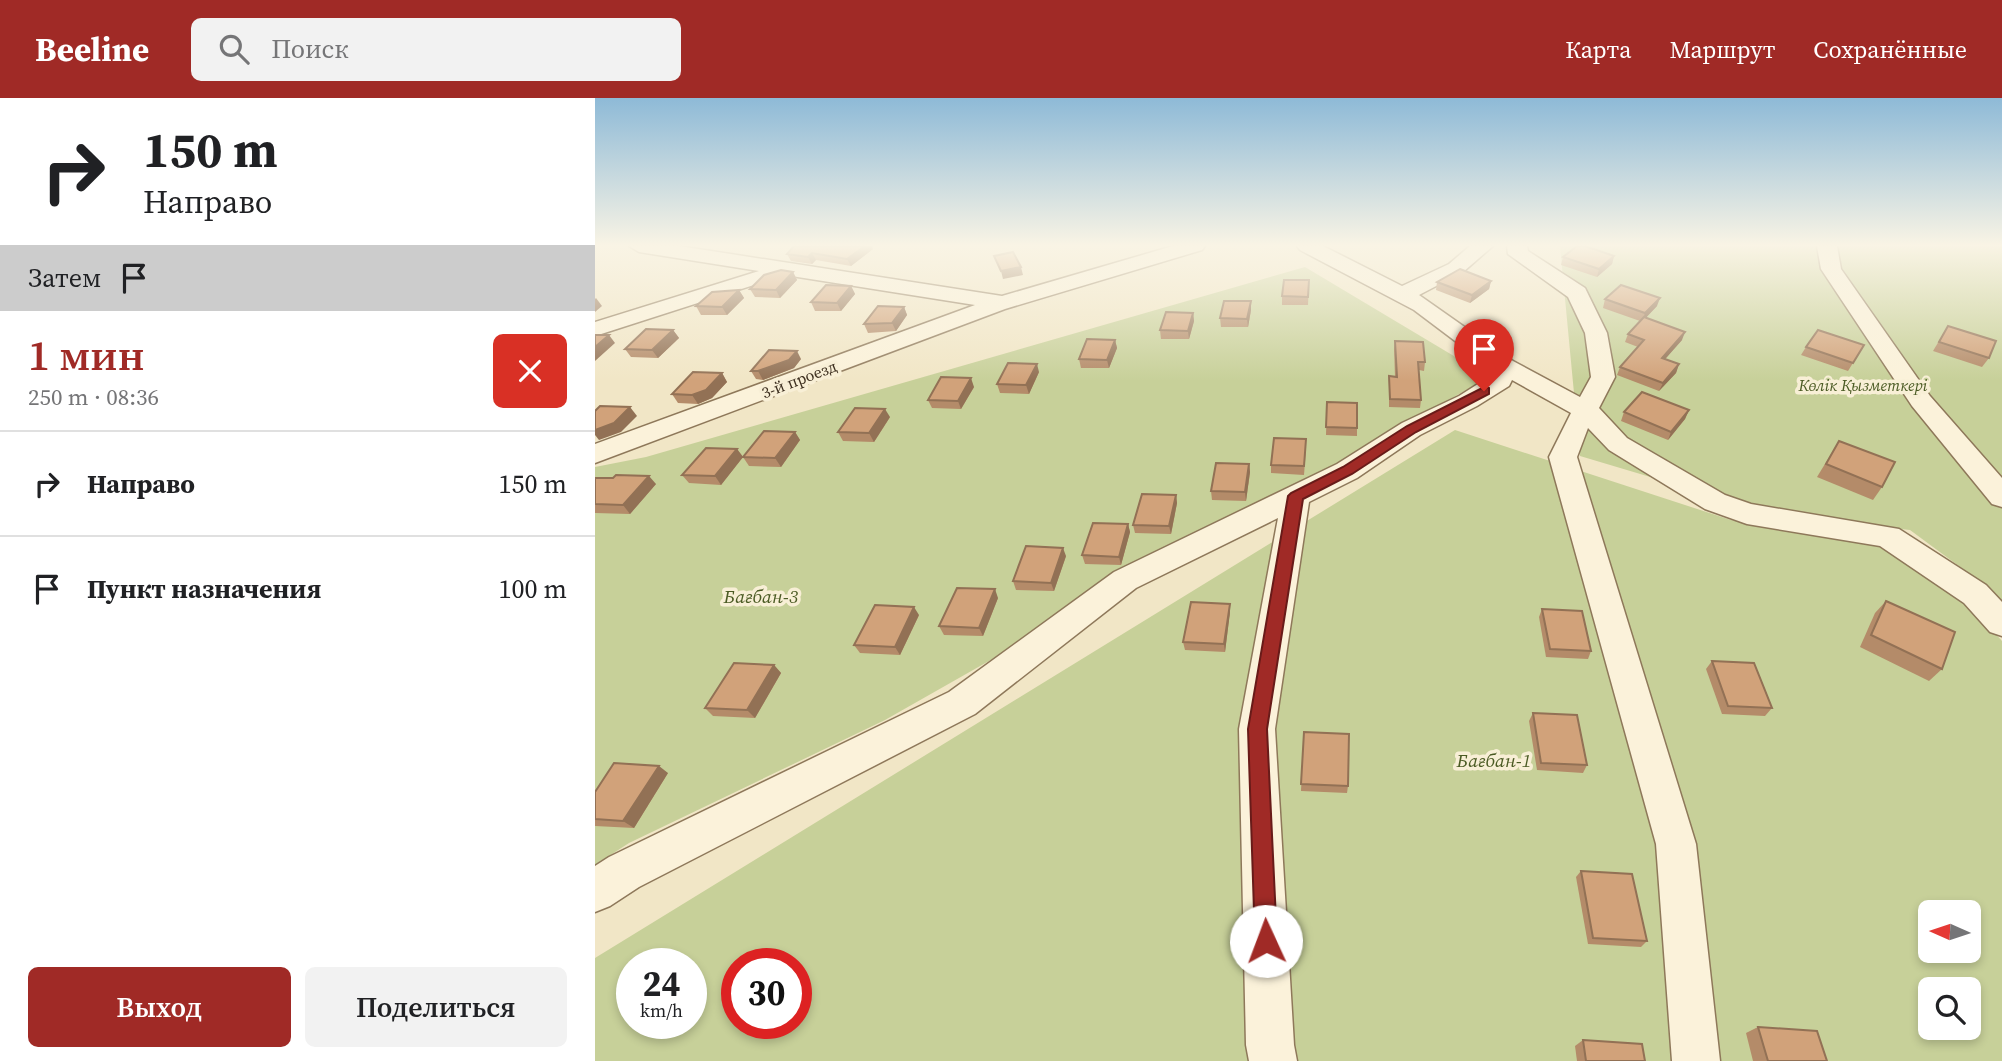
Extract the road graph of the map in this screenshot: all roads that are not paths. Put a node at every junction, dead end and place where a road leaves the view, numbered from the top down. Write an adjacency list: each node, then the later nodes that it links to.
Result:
1 (716, 291): 10 (street)
2 (926, 291): 9 (street)
3 (1044, 291): 9 (street, 3-й проезд)
4 (1394, 291): 8 (street)
5 (1410, 291): 8 (street)
6 (1574, 291): 12 (street)
7 (1846, 291): 15 (street)
8 (1402, 295): 11 (street)
9 (1003, 303): 13 (street, 3-й проезд)
10 (595, 329)
11 (1504, 366): 12 (street); 14 (street)
12 (1587, 411): 16 (street); 19 (street)
13 (595, 454)
14 (1296, 496): 17 (street); 18 (street)
15 (2002, 497)
16 (1995, 607)
17 (595, 891)
18 (1273, 1061)
19 (1696, 1061)

